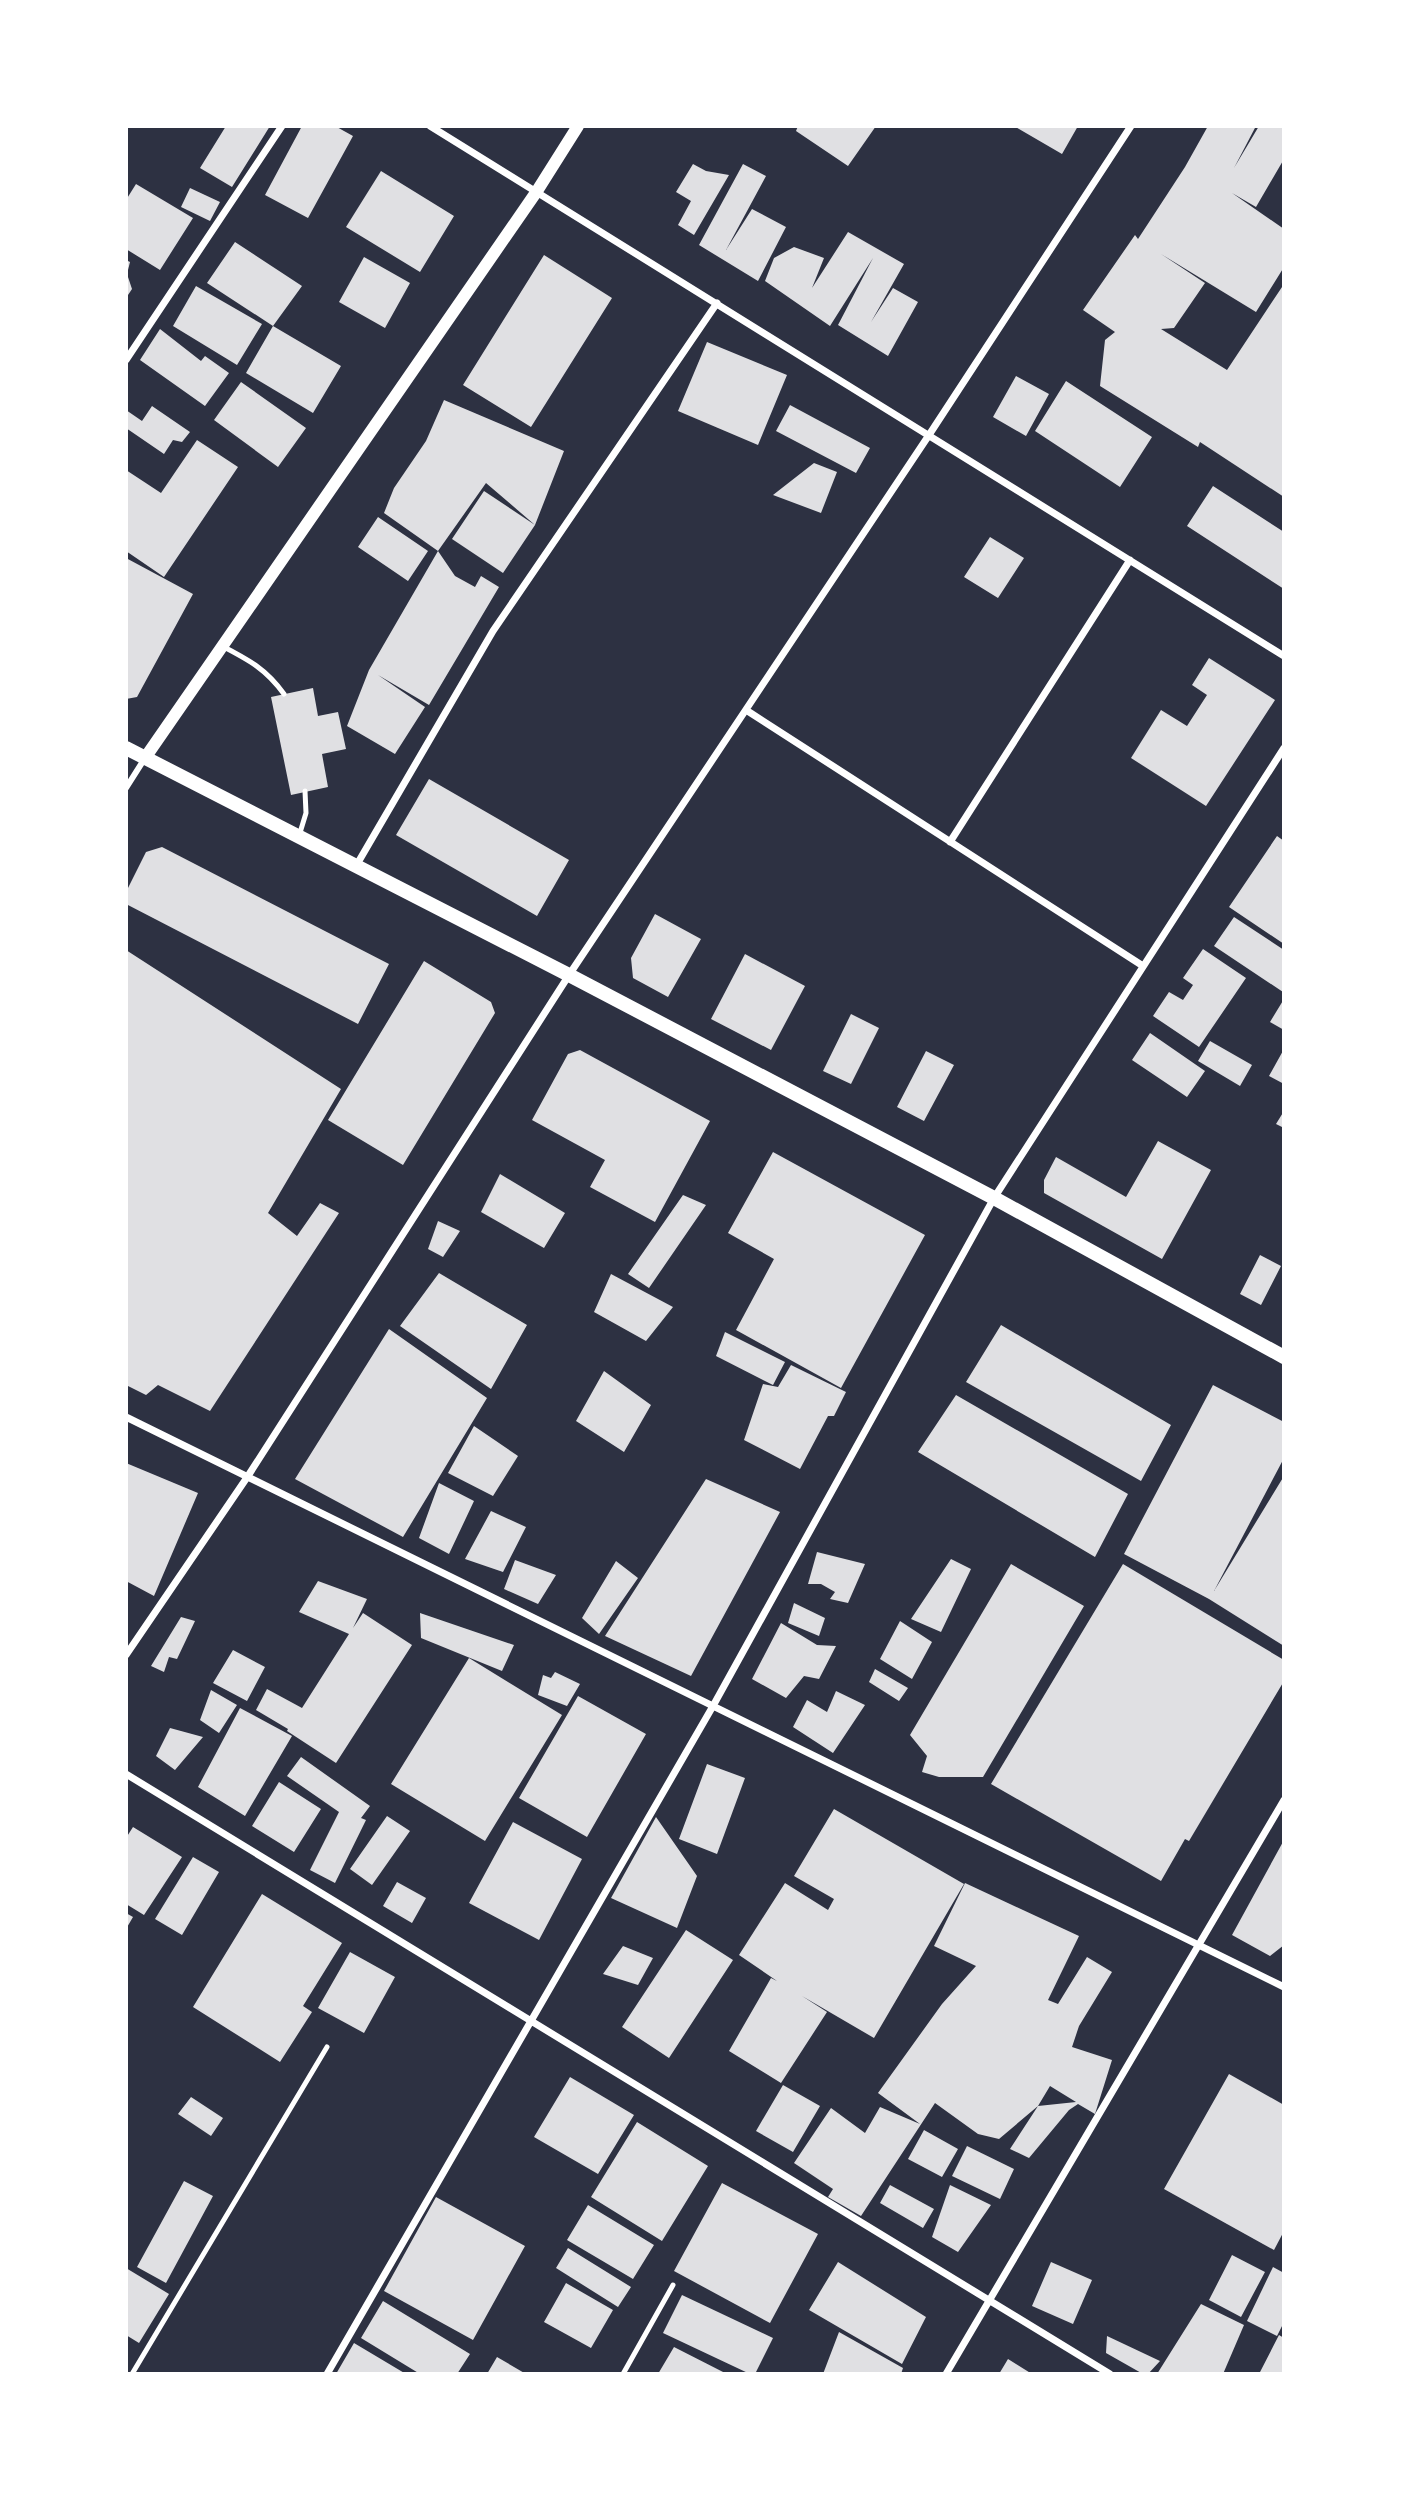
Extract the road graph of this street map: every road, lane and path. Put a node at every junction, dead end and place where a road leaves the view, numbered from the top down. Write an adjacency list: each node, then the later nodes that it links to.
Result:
1 (282, 126): 7 (street)
2 (430, 126): 5 (street)
3 (578, 126): 5 (street)
4 (1131, 126): 8 (street)
5 (537, 191): 6 (street); 10 (street)
6 (717, 303): 8 (street); 21 (street)
7 (126, 360)
8 (929, 435): 9 (street); 13 (street)
9 (1130, 560): 11 (street); 20 (street)
10 (222, 646): 12 (lane); 16 (street)
11 (1284, 656)
12 (284, 694)
13 (746, 710): 20 (street); 23 (street)
14 (126, 748): 16 (main road)
15 (1284, 748): 22 (street)
16 (145, 758): 17 (street); 19 (main road)
17 (126, 788)
18 (305, 791): 19 (lane)
19 (299, 836): 21 (main road)
20 (950, 842): 22 (street)
21 (356, 866): 23 (main road)
22 (1143, 966): 24 (street)
23 (569, 975): 24 (main road); 27 (street)
24 (993, 1198): 25 (main road); 29 (street)
25 (1284, 1357)
26 (126, 1417): 27 (street)
27 (248, 1476): 28 (street); 29 (street)
28 (126, 1655)
29 (712, 1706): 32 (street); 34 (street)
30 (126, 1774): 34 (street)
31 (1284, 1800): 32 (street)
32 (1198, 1945): 33 (street); 37 (street)
33 (1284, 1987)
34 (529, 2020): 37 (street); 39 (street)
35 (327, 2047): 38 (lane)
36 (673, 2285): 40 (lane)
37 (989, 2300): 41 (street); 42 (street)
38 (132, 2374)
39 (327, 2374)
40 (623, 2374)
41 (946, 2374)
42 (1110, 2374)

